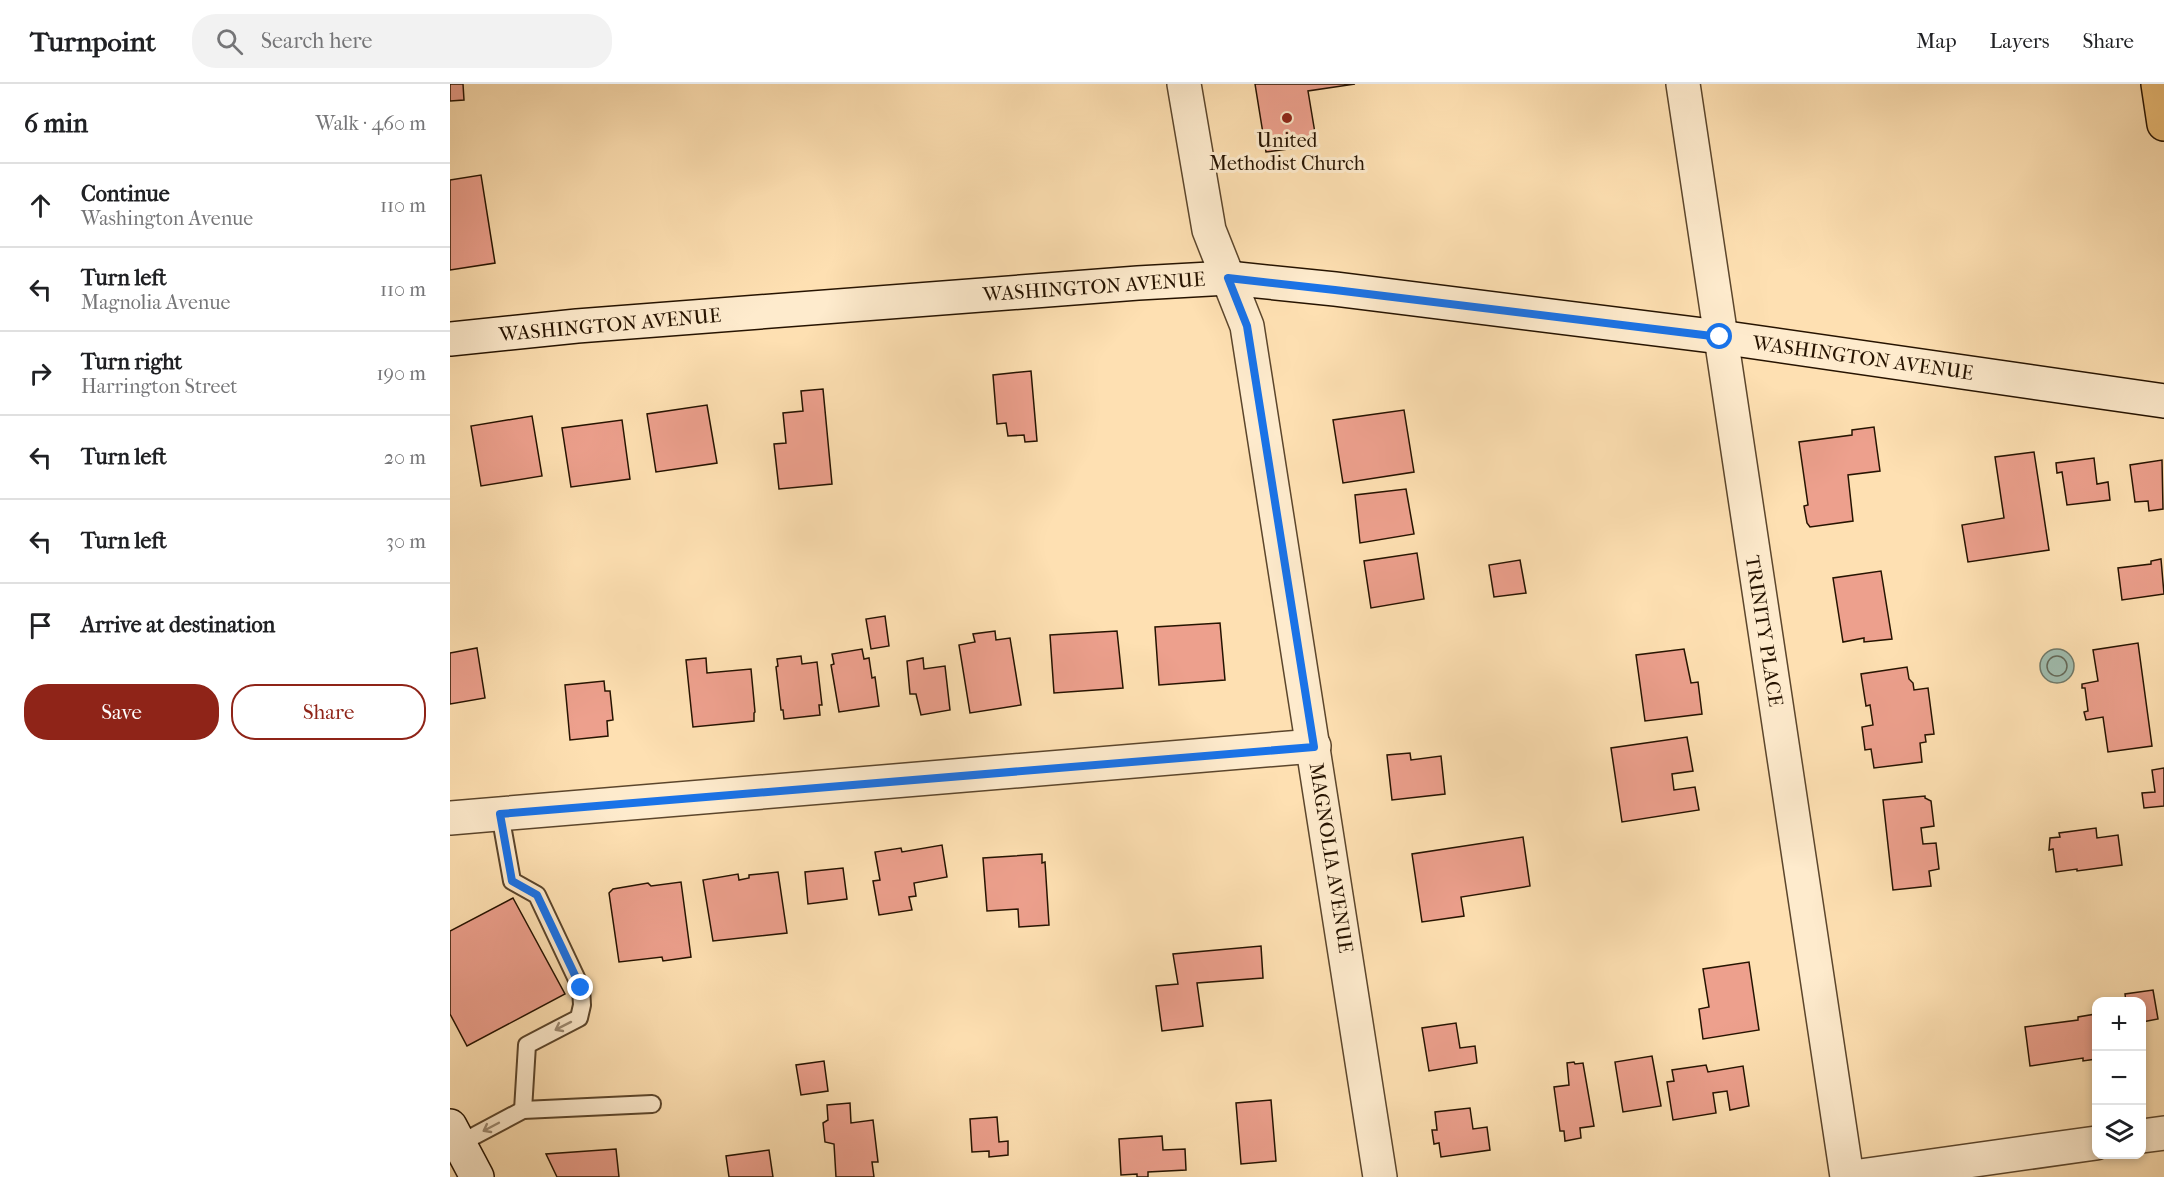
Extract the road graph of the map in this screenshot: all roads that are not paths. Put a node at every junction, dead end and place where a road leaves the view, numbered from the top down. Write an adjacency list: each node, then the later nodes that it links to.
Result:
1 (1184, 84): 5 (street, MAGNOLIA AVENUE)
2 (1683, 84): 6 (street, TRINITY PLACE)
3 (2158, 84): 4 (main road)
4 (2164, 124)
5 (1228, 278): 6 (street, WASHINGTON AVENUE); 7 (street, WASHINGTON AVENUE); 9 (street, MAGNOLIA AVENUE)
6 (1720, 337): 8 (street, WASHINGTON AVENUE); 20 (street, TRINITY PLACE)
7 (450, 339)
8 (2164, 401)
9 (1314, 747): 10 (street); 19 (street, MAGNOLIA AVENUE)
10 (500, 814): 11 (street); 13 (lane, one-way to 13)
11 (450, 818)
12 (652, 1104): 13 (lane)
13 (523, 1110): 15 (lane, one-way to 15)
14 (2164, 1133): 16 (street)
15 (454, 1135): 18 (street)
16 (2146, 1135)
17 (2092, 1144): 21 (street)
18 (477, 1177)
19 (1380, 1177)
20 (1847, 1177)
21 (1853, 1177)

